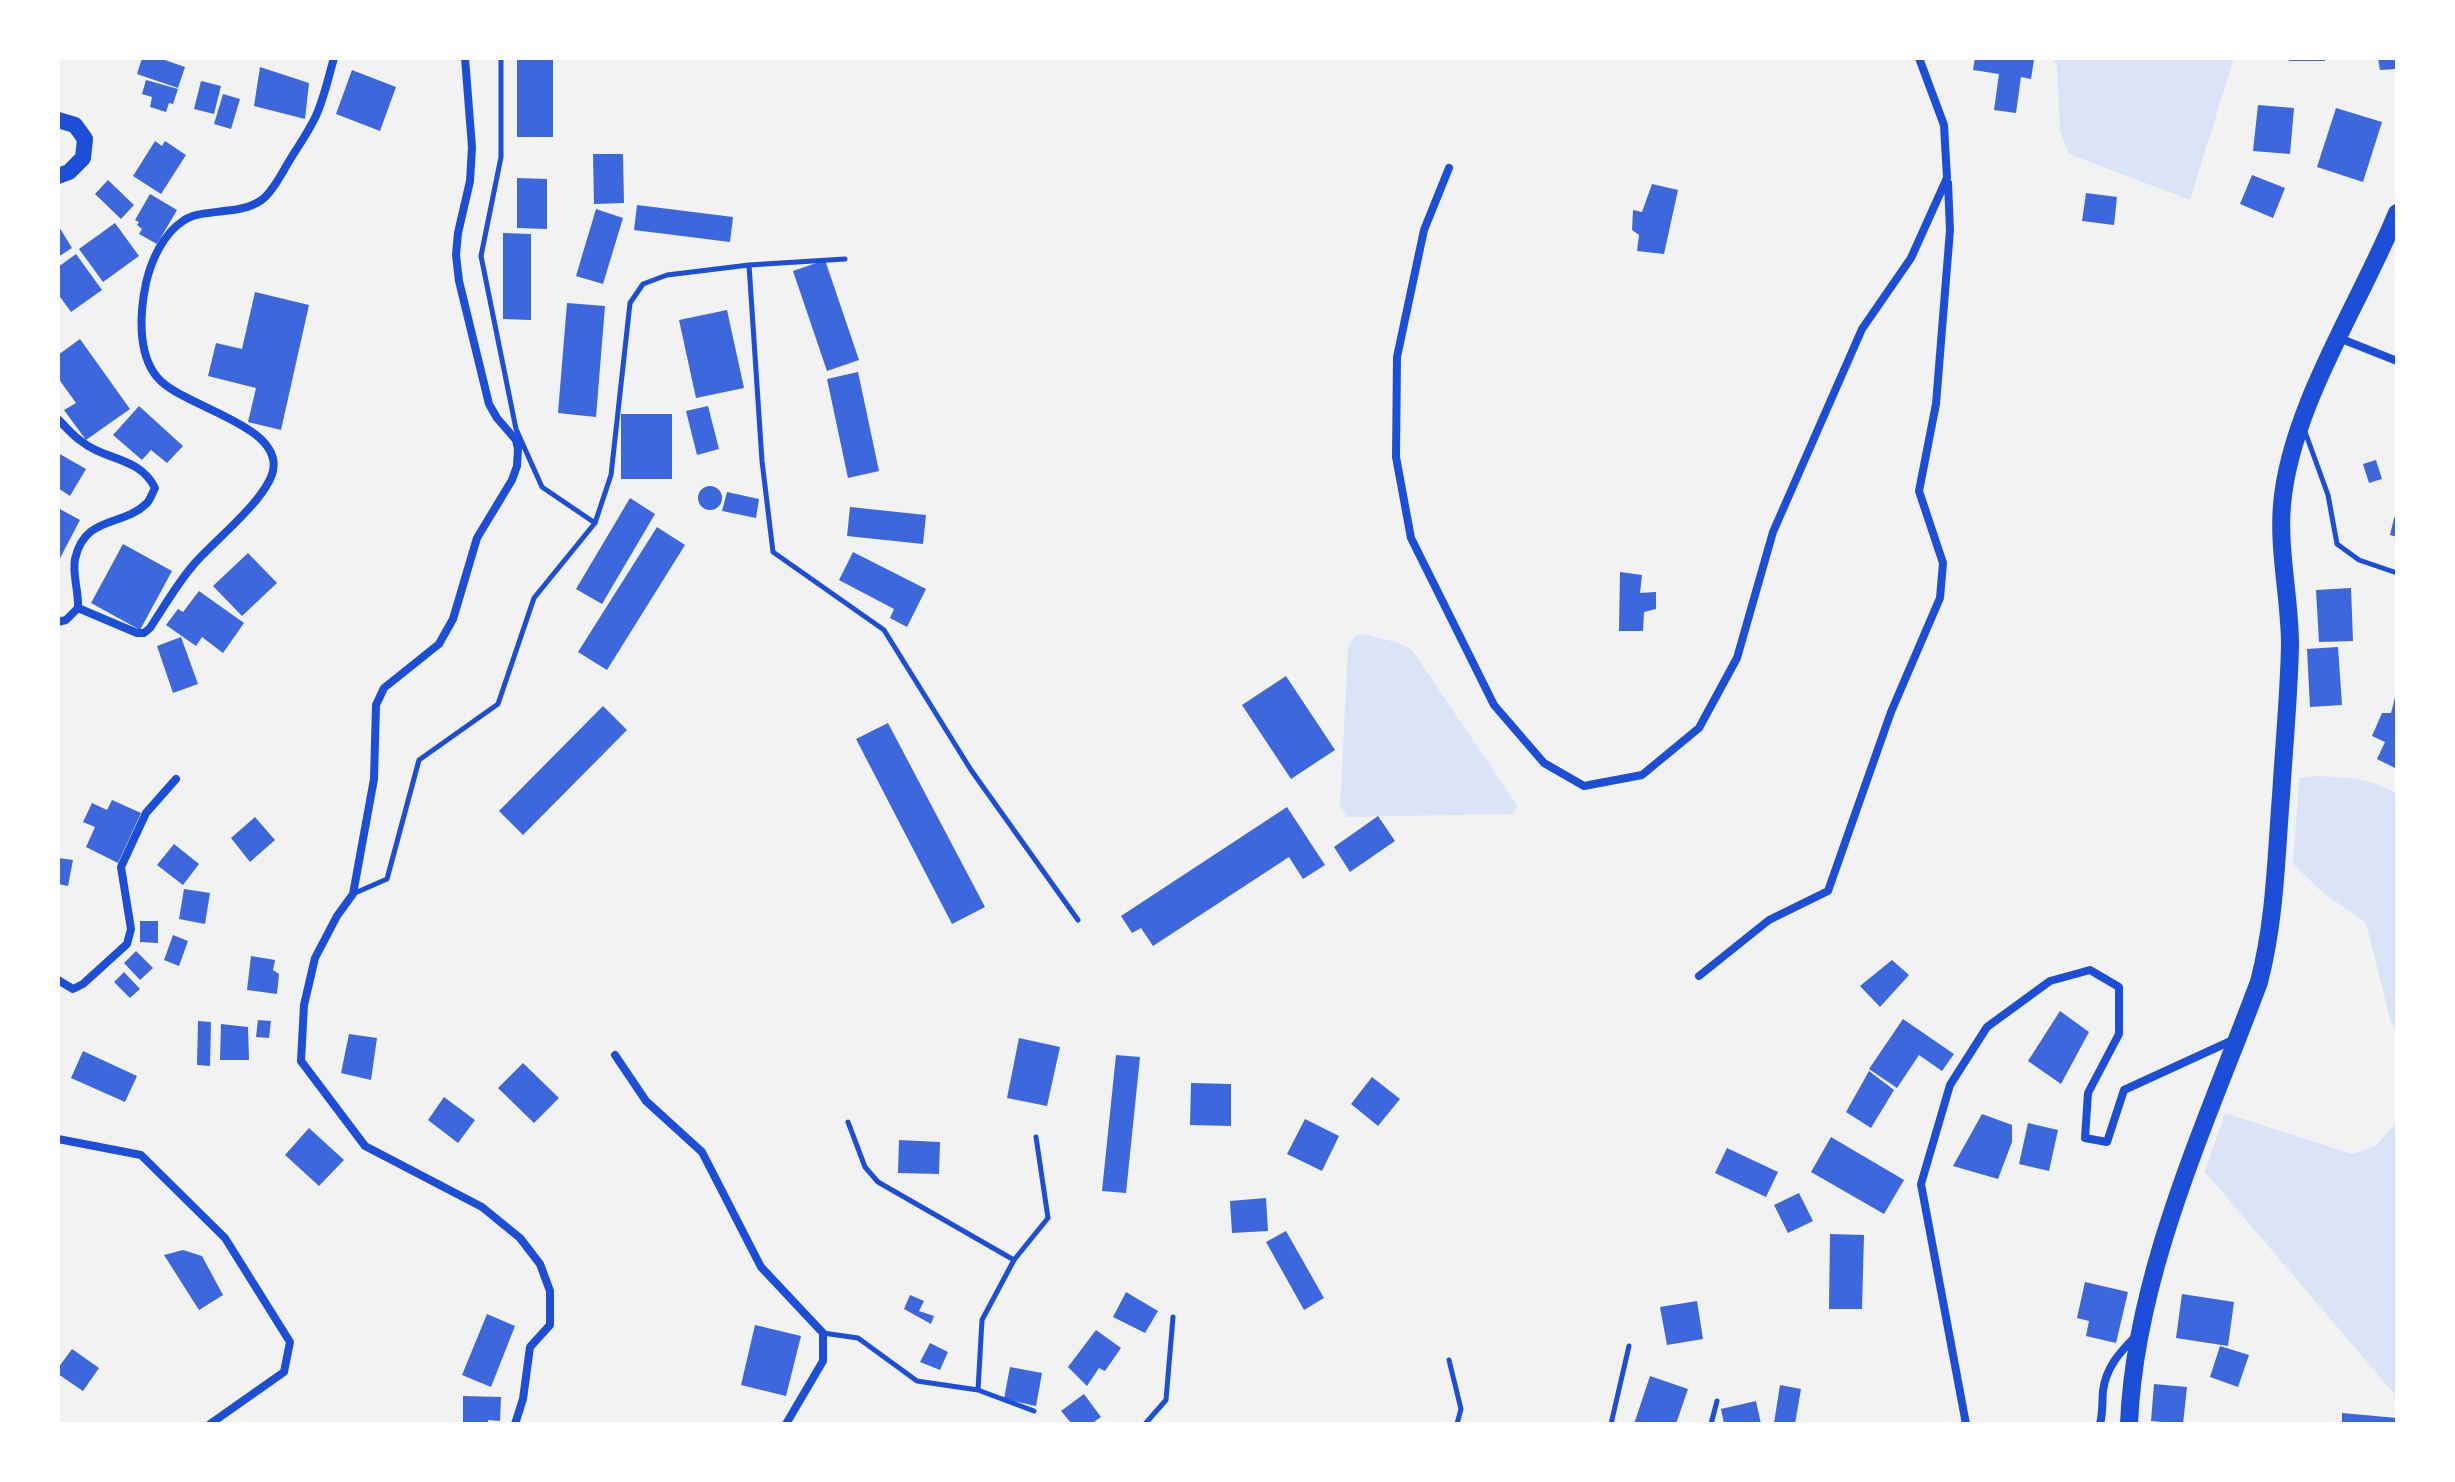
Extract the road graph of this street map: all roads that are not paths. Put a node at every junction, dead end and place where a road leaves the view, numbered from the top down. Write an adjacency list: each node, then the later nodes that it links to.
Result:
1 (334, 58): 18 (street)
2 (465, 58): 21 (street)
3 (501, 58): 16 (lane)
4 (1919, 58): 8 (street)
5 (58, 120): 7 (main road)
6 (1449, 168): 8 (street)
7 (58, 176)
8 (1947, 178): 23 (street)
9 (2397, 213): 12 (highway)
10 (845, 259): 11 (lane)
11 (749, 265): 16 (lane); 22 (lane)
12 (2339, 338): 13 (street); 15 (highway)
13 (2397, 361)
14 (58, 419): 18 (street)
15 (2302, 425): 17 (lane); 25 (highway)
16 (595, 523): 21 (lane)
17 (2397, 573)
18 (78, 608): 19 (street)
19 (58, 622)
20 (176, 779): 24 (street)
21 (353, 894): 40 (street)
22 (1078, 920)
23 (1699, 976)
24 (58, 980)
25 (2238, 1038): 32 (highway); 46 (street)
26 (615, 1055): 33 (street)
27 (848, 1122): 30 (lane)
28 (1036, 1137): 30 (lane)
29 (58, 1139): 39 (street)
30 (1014, 1260): 36 (lane)
31 (1173, 1317): 42 (lane)
32 (2141, 1331): 47 (street); 48 (highway)
33 (823, 1333): 36 (lane); 41 (street)
34 (1629, 1346): 44 (lane)
35 (1449, 1360): 43 (lane)
36 (978, 1390): 38 (lane)
37 (1717, 1401): 45 (lane)
38 (1034, 1411)
39 (210, 1424)
40 (515, 1424)
41 (786, 1424)
42 (1145, 1424)
43 (1457, 1424)
44 (1611, 1424)
45 (1711, 1424)
46 (1966, 1424)
47 (2100, 1424)
48 (2129, 1424)

